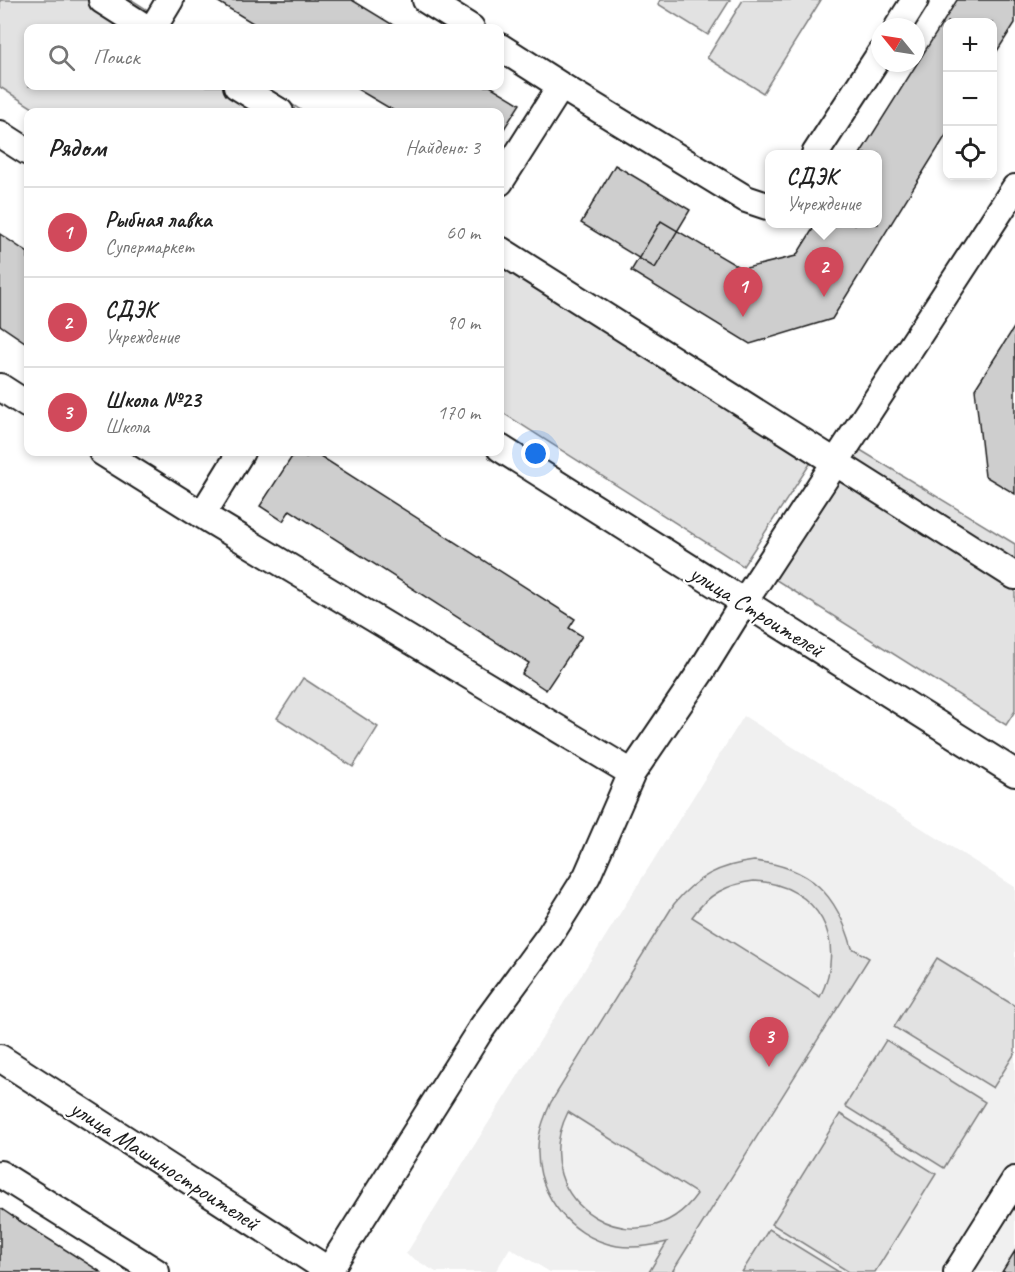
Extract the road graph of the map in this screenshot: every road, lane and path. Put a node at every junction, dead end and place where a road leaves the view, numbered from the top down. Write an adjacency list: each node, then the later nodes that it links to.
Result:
1 (102, 0): 6 (street)
2 (170, 0): 7 (street)
3 (426, 0): 8 (street)
4 (915, 0): 5 (street)
5 (904, 18)
6 (140, 24)
7 (155, 24)
8 (465, 24)
9 (504, 50): 11 (street)
10 (871, 68): 16 (street)
11 (561, 86): 17 (street); 19 (street)
12 (244, 90): 13 (street)
13 (273, 108)
14 (0, 134): 15 (street)
15 (24, 149)
16 (818, 150)
17 (504, 176)
18 (1013, 194): 26 (street)
19 (765, 205)
20 (504, 253): 26 (street)
21 (0, 387): 22 (street)
22 (24, 402)
23 (504, 451): 29 (street, улица Строителей)
24 (108, 456): 27 (street)
25 (239, 456): 27 (street)
26 (836, 462): 28 (street); 29 (street)
27 (202, 515): 30 (street)
28 (1015, 576)
29 (744, 602): 30 (street); 31 (street, улица Строителей)
30 (632, 773): 36 (street)
31 (1015, 773)
32 (0, 1058): 36 (street, улица Машиностроителей)
33 (0, 1174): 35 (street)
34 (1015, 1180): 37 (street)
35 (156, 1272)
36 (329, 1272)
37 (957, 1272)

